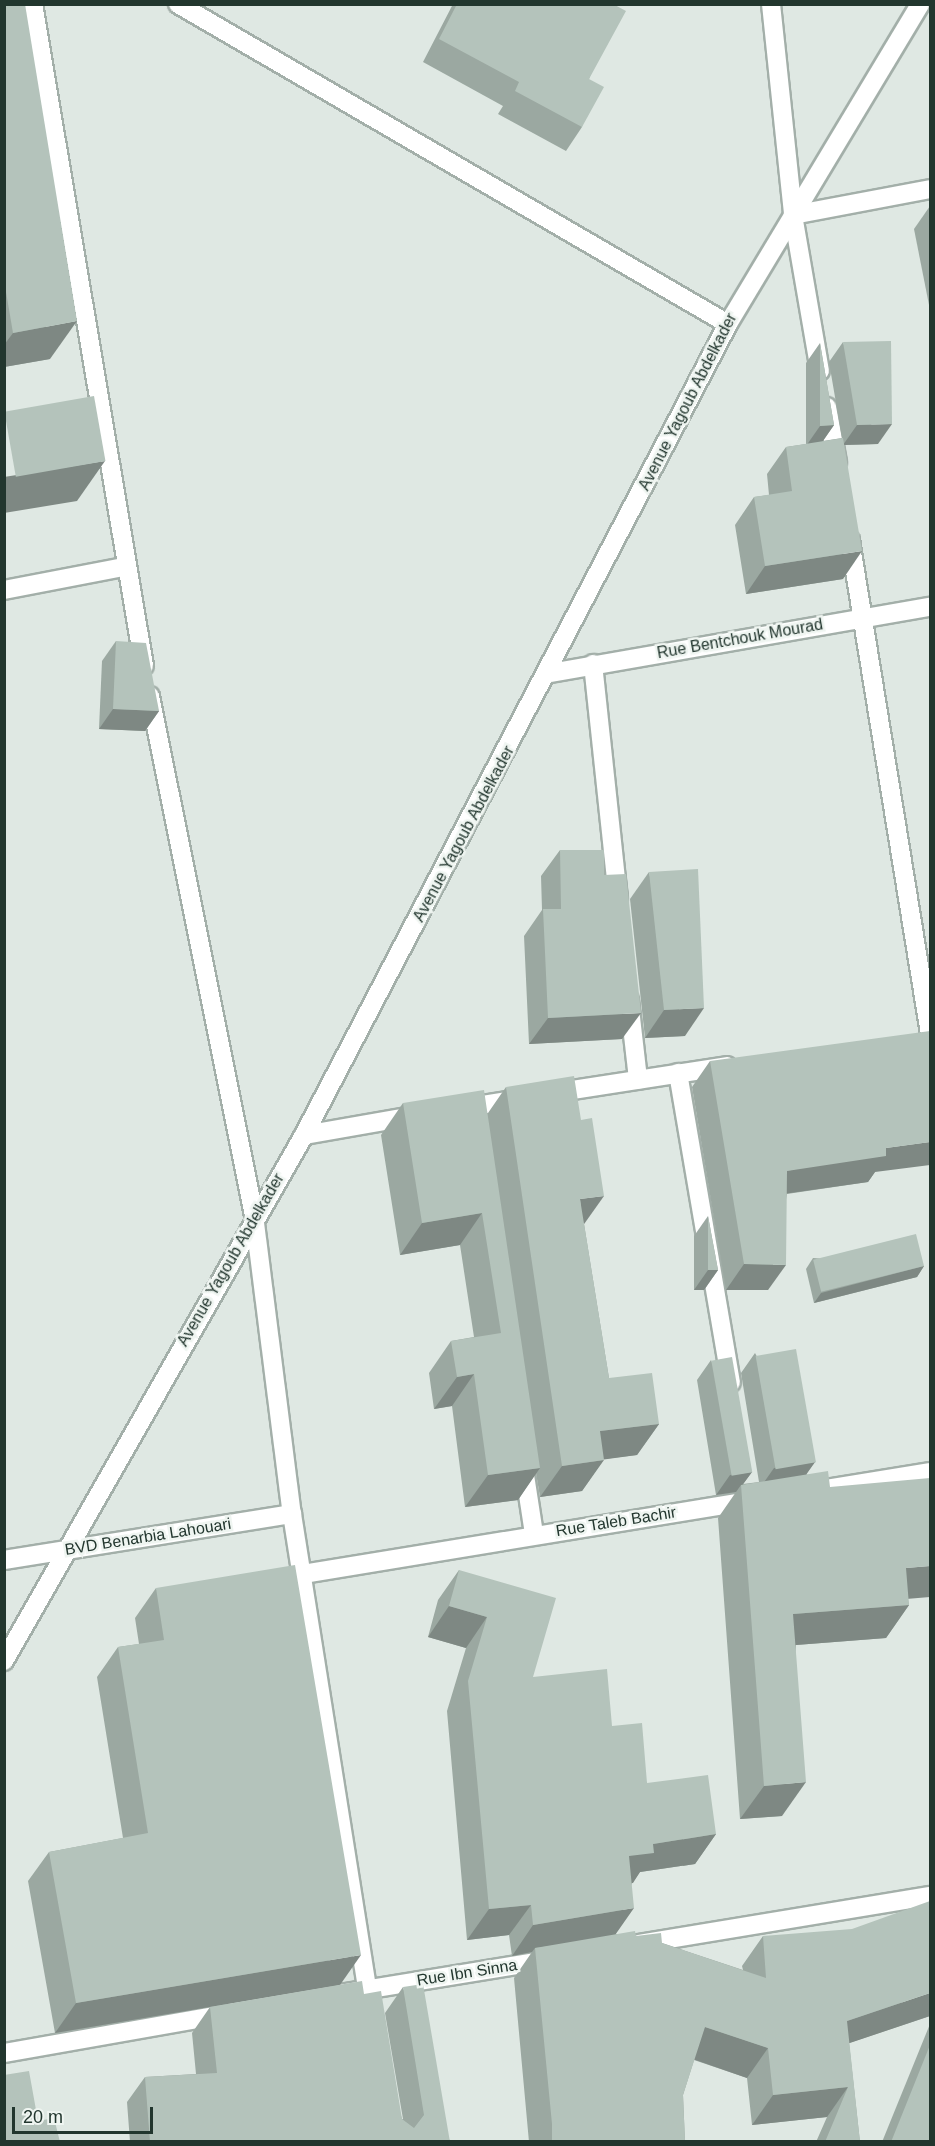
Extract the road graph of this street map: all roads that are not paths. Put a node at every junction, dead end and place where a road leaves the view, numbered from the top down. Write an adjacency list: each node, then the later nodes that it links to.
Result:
1 (33, 4): 10 (street)
2 (178, 4): 7 (street)
3 (771, 4): 6 (street)
4 (920, 4): 6 (street, Avenue Yagoub Abdelkader)
5 (930, 189): 6 (street)
6 (793, 215): 7 (street, Avenue Yagoub Abdelkader); 8 (street)
7 (728, 324): 15 (street, Avenue Yagoub Abdelkader)
8 (840, 480)
9 (848, 526): 13 (street)
10 (124, 567): 11 (street); 26 (street)
11 (4, 590)
12 (930, 607): 13 (street, Rue Bentchouk Mourad)
13 (864, 618): 14 (street, Rue Bentchouk Mourad); 18 (street)
14 (593, 664): 15 (street, Rue Bentchouk Mourad); 16 (street)
15 (550, 673): 25 (street, Avenue Yagoub Abdelkader)
16 (620, 913)
17 (628, 984): 22 (street)
18 (930, 1034): 19 (street)
19 (908, 1039)
20 (747, 1063): 21 (street)
21 (678, 1073): 22 (street); 27 (street)
22 (638, 1079): 23 (street)
23 (471, 1107): 24 (street); 25 (street)
24 (474, 1130)
25 (304, 1135): 26 (street, Avenue Yagoub Abdelkader)
26 (254, 1215): 34 (street); 36 (street, Avenue Yagoub Abdelkader)
27 (733, 1397)
28 (520, 1442): 35 (street)
29 (930, 1472): 31 (street)
30 (747, 1478): 33 (street)
31 (807, 1492)
32 (773, 1498): 33 (street, Rue Taleb Bachir)
33 (751, 1501): 35 (street, Rue Taleb Bachir)
34 (292, 1514): 36 (street, BVD Benarbia Lahouari); 38 (street)
35 (534, 1534): 38 (street, Rue Taleb Bachir)
36 (71, 1550): 37 (street, BVD Benarbia Lahouari); 39 (street, Avenue Yagoub Abdelkader)
37 (4, 1560)
38 (303, 1574): 43 (street)
39 (4, 1661)
40 (930, 1896): 41 (street)
41 (625, 1947)
42 (566, 1956): 43 (street, Rue Ibn Sinna)
43 (366, 1989): 44 (street, Rue Ibn Sinna); 46 (street)
44 (320, 1998)
45 (250, 2010): 47 (street)
46 (373, 2024)
47 (4, 2053)

